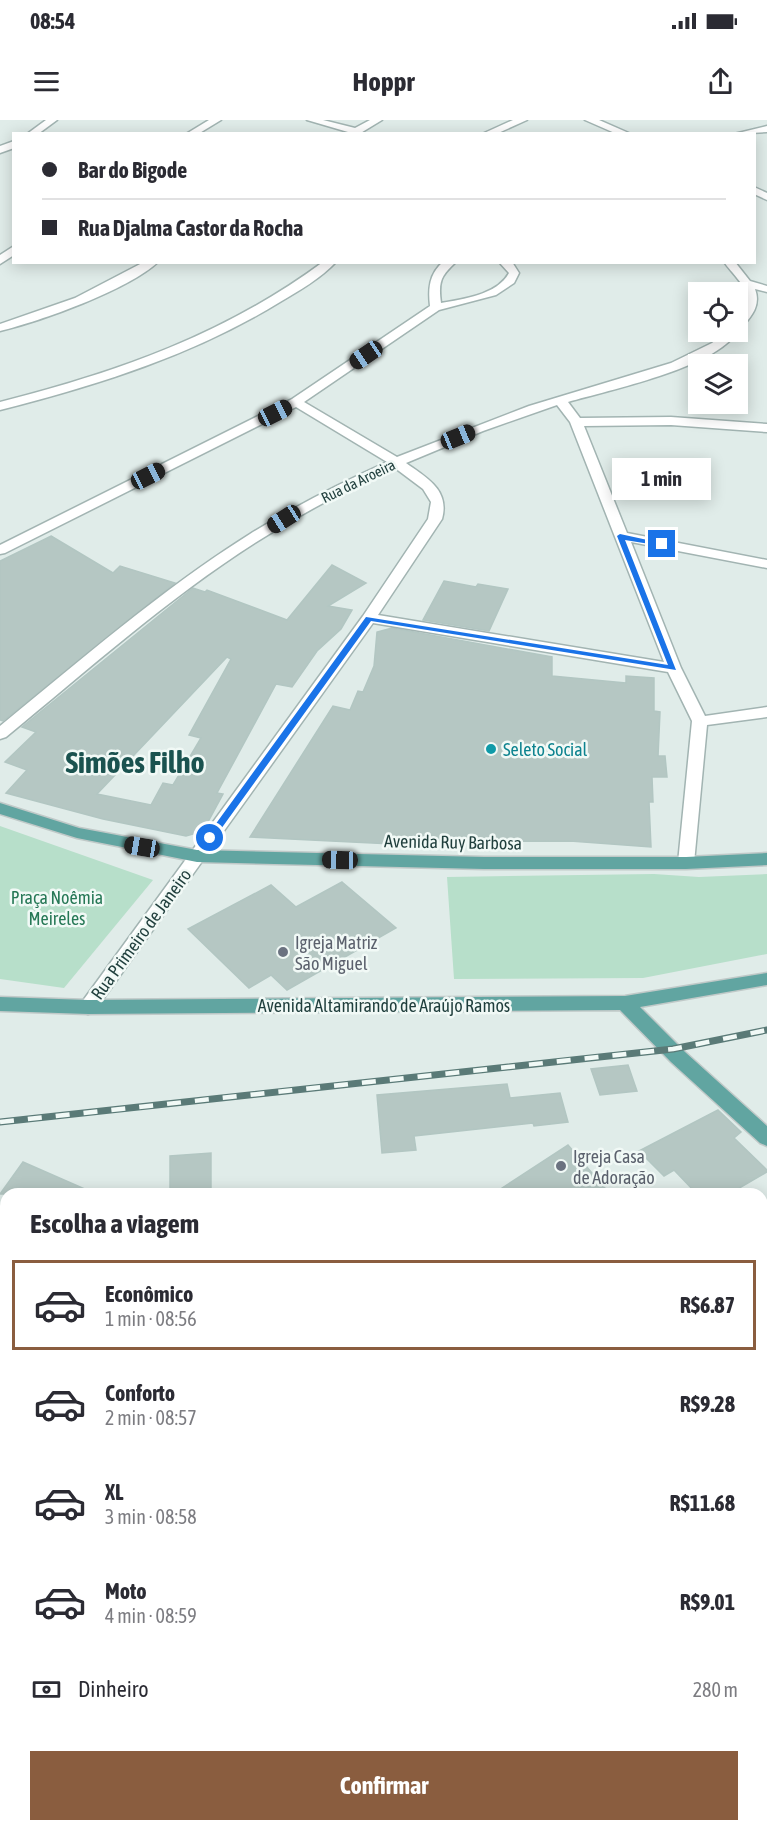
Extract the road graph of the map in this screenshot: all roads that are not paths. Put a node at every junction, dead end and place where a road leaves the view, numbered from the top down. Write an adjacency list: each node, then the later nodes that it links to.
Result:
1 (52, 120): 9 (street)
2 (216, 120): 10 (street)
3 (312, 120): 11 (street)
4 (377, 120): 11 (street)
5 (522, 120): 12 (street)
6 (590, 120): 13 (street)
7 (740, 128): 8 (street)
8 (762, 130)
9 (34, 132)
10 (194, 132)
11 (353, 132)
12 (491, 132)
13 (622, 132)
14 (12, 251): 15 (street)
15 (0, 261)
16 (149, 264): 25 (street)
17 (328, 264): 29 (street)
18 (450, 264): 23 (street)
19 (507, 264): 23 (street)
20 (731, 264): 21 (street)
21 (749, 284): 22 (street); 24 (street)
22 (767, 289)
23 (436, 307): 28 (street)
24 (748, 312)
25 (0, 328)
26 (717, 342): 27 (street, Rua da Aroeira)
27 (560, 400): 30 (street); 32 (street, Rua da Aroeira)
28 (296, 402): 32 (street, Rua Primeiro de Janeiro); 34 (street)
29 (0, 406)
30 (576, 422): 31 (street); 33 (street)
31 (767, 428)
32 (396, 462): 36 (street, Rua Primeiro de Janeiro); 40 (street, Rua da Aroeira)
33 (620, 536): 35 (street); 37 (street)
34 (0, 550)
35 (767, 564)
36 (369, 618): 37 (street); 42 (street, Rua Primeiro de Janeiro)
37 (674, 668): 39 (street)
38 (767, 712): 39 (street)
39 (700, 721): 44 (street)
40 (0, 735)
41 (0, 808): 42 (main road, Avenida Ruy Barbosa)
42 (197, 856): 44 (main road, Avenida Ruy Barbosa); 48 (street, Rua Primeiro de Janeiro)
43 (767, 859): 44 (main road, Avenida Ruy Barbosa)
44 (686, 863)
45 (767, 979): 46 (main road, Avenida Altamirando de Araújo Ramos)
46 (625, 1003): 48 (main road, Avenida Altamirando de Araújo Ramos); 49 (main road)
47 (0, 1004): 48 (main road, Avenida Altamirando de Araújo Ramos)
48 (88, 1007)
49 (767, 1138)

